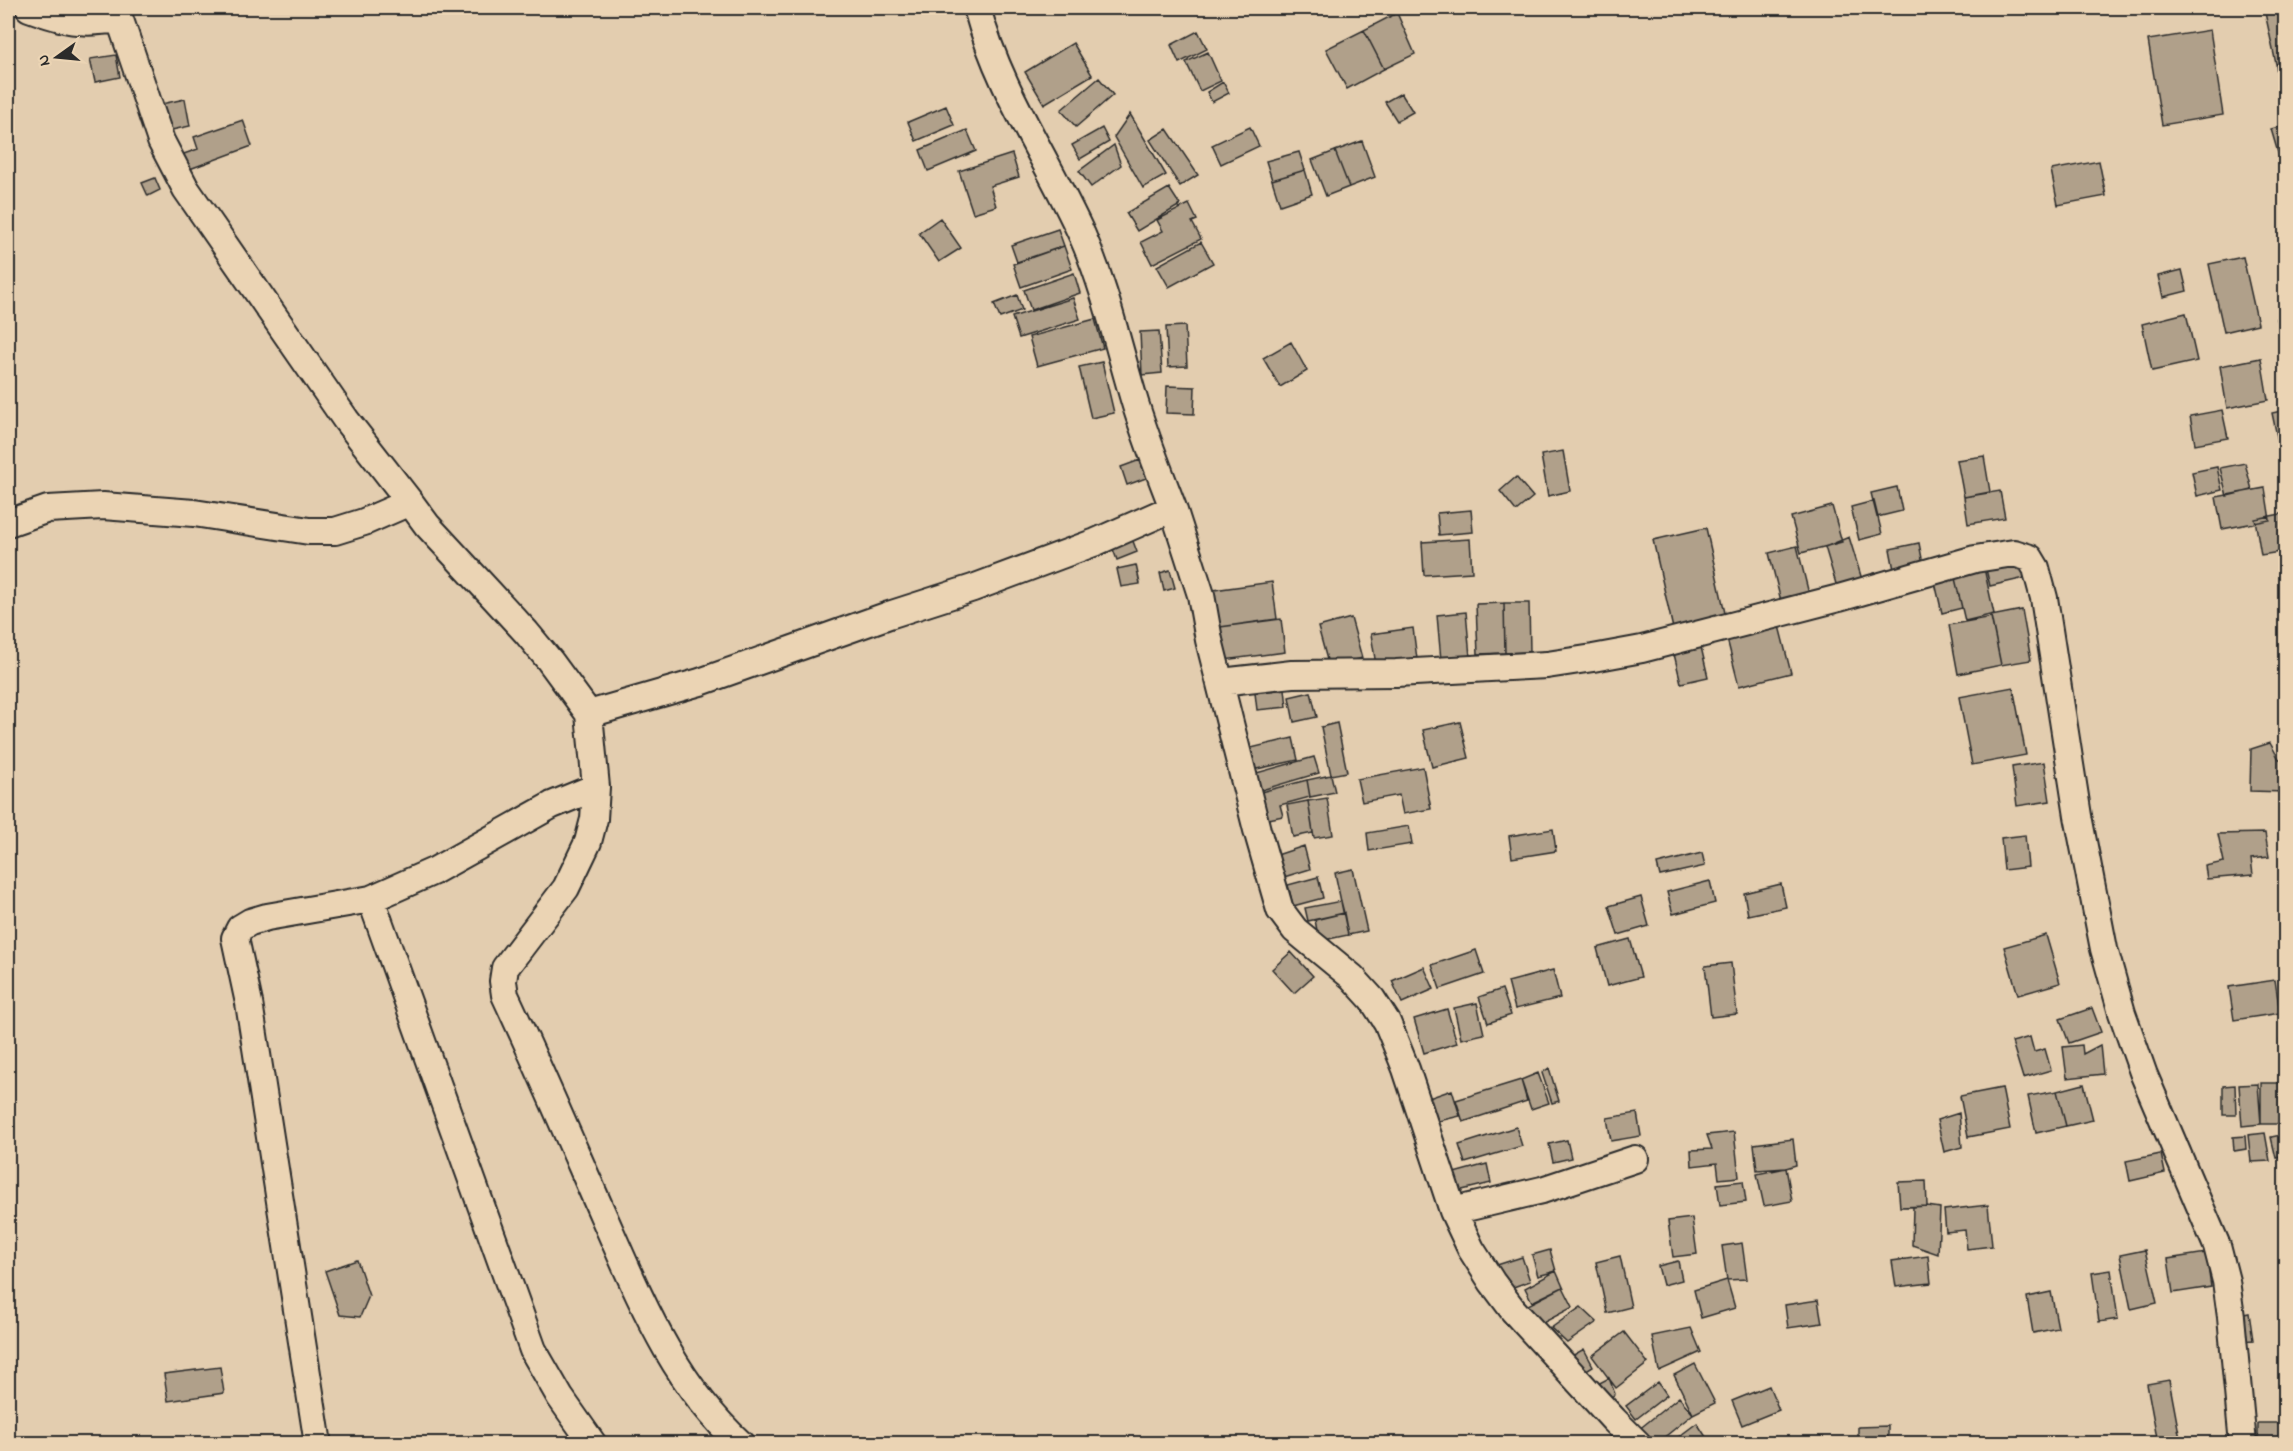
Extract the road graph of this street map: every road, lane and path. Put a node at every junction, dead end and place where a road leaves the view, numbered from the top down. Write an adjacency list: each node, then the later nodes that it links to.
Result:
1 (29, 8): 3 (street)
2 (976, 8): 5 (street)
3 (117, 13): 4 (street)
4 (410, 502): 6 (street); 8 (street)
5 (1173, 508): 7 (street); 8 (street)
6 (8, 523)
7 (1221, 682): 12 (street); 17 (street)
8 (589, 714): 9 (street)
9 (596, 787): 10 (street); 15 (street)
10 (371, 899): 13 (street); 14 (street)
11 (1635, 1159): 12 (street)
12 (1453, 1211): 16 (street)
13 (318, 1443)
14 (593, 1443)
15 (741, 1443)
16 (1638, 1443)
17 (2243, 1443)

